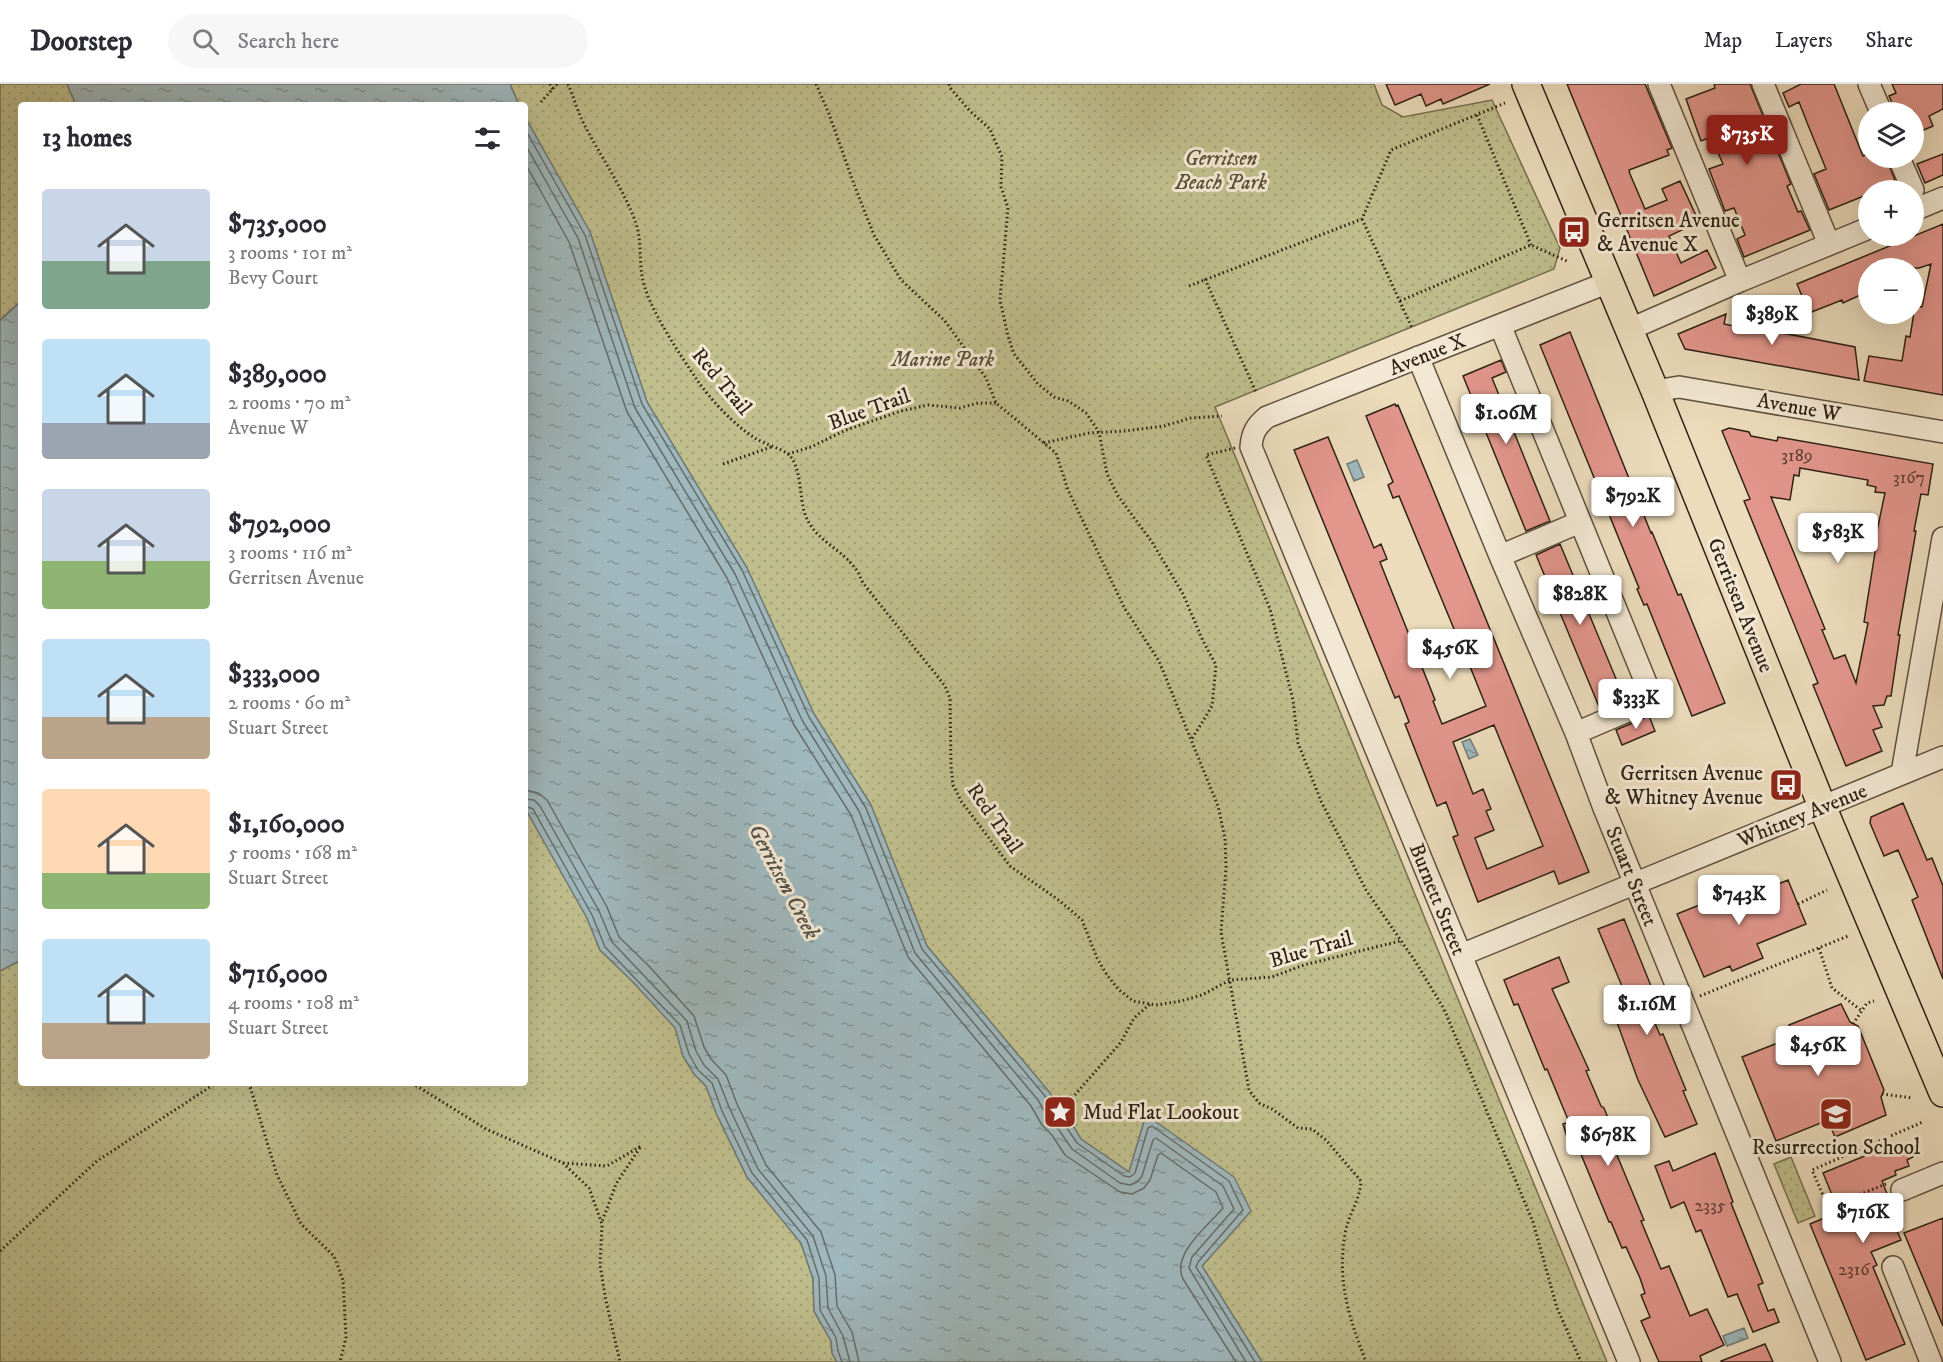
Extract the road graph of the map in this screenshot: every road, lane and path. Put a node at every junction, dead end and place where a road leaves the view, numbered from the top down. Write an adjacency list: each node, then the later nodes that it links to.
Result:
1 (550, 84): 10 (path)
2 (557, 84): 10 (path)
3 (567, 84): 39 (path, Red Trail)
4 (816, 84): 33 (path)
5 (949, 84): 35 (path)
6 (1526, 84): 24 (main road, Gerritsen Avenue)
7 (1659, 84): 23 (street)
8 (1763, 84): 20 (street)
9 (1869, 84): 12 (street)
10 (553, 90): 11 (path)
11 (541, 102)
12 (1877, 102)
13 (1505, 104): 14 (path)
14 (1477, 115): 17 (path); 19 (path)
15 (1943, 198): 16 (street)
16 (1924, 199)
17 (1362, 219): 22 (path); 26 (path)
18 (1858, 232): 20 (street)
19 (1531, 244): 21 (path); 26 (path)
20 (1829, 244): 23 (street)
21 (1569, 262)
22 (1205, 279): 25 (path); 32 (path)
23 (1740, 281): 29 (street)
24 (1609, 282): 27 (street, Avenue X); 29 (main road, Gerritsen Avenue)
25 (1189, 286)
26 (1400, 301): 28 (path)
27 (1500, 325): 30 (street, Avenue X); 43 (street)
28 (1412, 328)
29 (1628, 330): 31 (main road, Gerritsen Avenue)
30 (1418, 357): 37 (street, Avenue X); 45 (street, Stuart Street)
31 (1655, 391): 36 (street, Avenue W); 50 (main road, Gerritsen Avenue)
32 (1256, 392)
33 (996, 403): 38 (path); 41 (path, Blue Trail)
34 (1222, 416): 35 (path)
35 (1099, 432): 38 (path); 47 (path)
36 (1943, 432)
37 (1252, 435): 57 (street, Burnett Street)
38 (1044, 443): 47 (path)
39 (771, 447): 41 (path, Red Trail); 42 (path)
40 (1235, 448): 55 (path)
41 (788, 454): 61 (path, Red Trail)
42 (723, 464)
43 (1580, 522): 45 (street); 46 (street)
44 (1943, 538): 49 (street)
45 (1500, 556): 46 (street, Stuart Street)
46 (1576, 733): 51 (street, Stuart Street)
47 (1191, 740): 58 (path)
48 (1943, 757): 49 (street, Whitney Avenue)
49 (1902, 773): 50 (street, Whitney Avenue)
50 (1822, 806): 51 (street, Whitney Avenue); 67 (main road, Gerritsen Avenue)
51 (1635, 883): 57 (street, Whitney Avenue); 83 (street, Stuart Street)
52 (1827, 890): 53 (path)
53 (1798, 904)
54 (1848, 936): 56 (path)
55 (1400, 940): 58 (path, Blue Trail); 81 (path)
56 (1819, 948): 59 (path); 62 (path)
57 (1461, 955): 82 (street, Burnett Street)
58 (1230, 980): 61 (path, Red Trail); 80 (path)
59 (1700, 996)
60 (1874, 1001): 62 (path)
61 (1150, 1004): 70 (path)
62 (1862, 1011): 63 (path)
63 (1853, 1024)
64 (211, 1086): 76 (path)
65 (250, 1086): 78 (path)
66 (417, 1086): 72 (path)
67 (1943, 1093)
68 (1882, 1094): 69 (path)
69 (1913, 1098)
70 (1060, 1112)
71 (1923, 1122): 74 (path)
72 (563, 1163): 75 (path); 75 (path)
73 (1943, 1173): 74 (street)
74 (1896, 1186)
75 (602, 1224): 79 (path)
76 (0, 1251)
77 (1893, 1267): 84 (street)
78 (340, 1362)
79 (620, 1362)
80 (1366, 1362)
81 (1581, 1362)
82 (1629, 1362)
83 (1830, 1362)
84 (1931, 1362)

